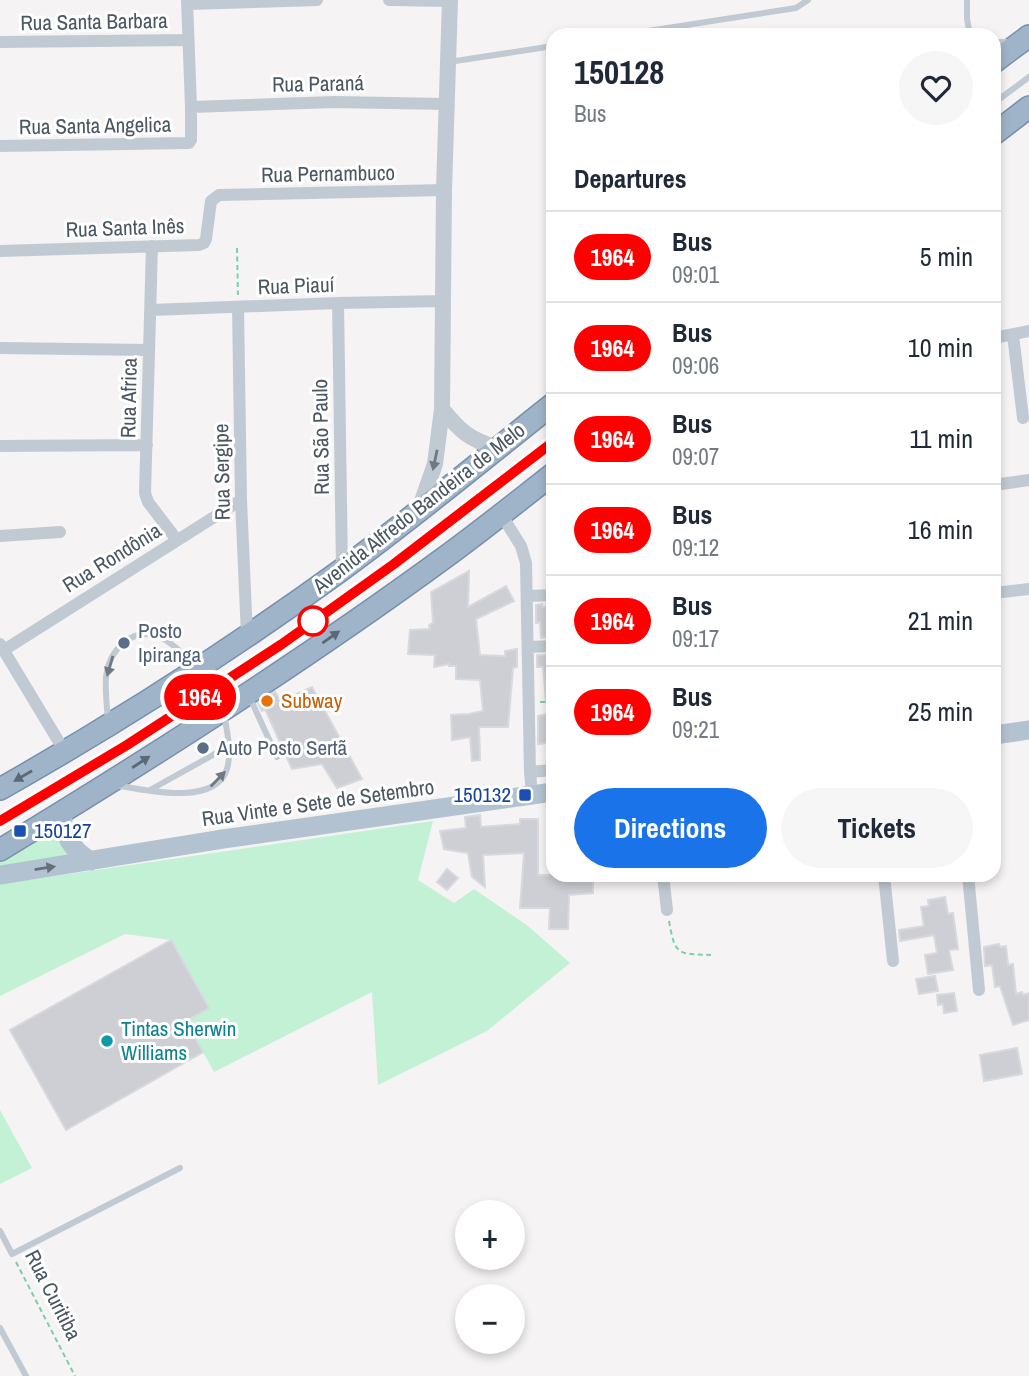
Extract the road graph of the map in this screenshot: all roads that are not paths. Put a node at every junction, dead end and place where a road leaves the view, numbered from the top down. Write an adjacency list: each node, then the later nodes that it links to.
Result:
1 (317, 0): 6 (street, Rua Santa Barbara)
2 (389, 0): 3 (street)
3 (450, 0): 15 (street)
4 (808, 0): 7 (lane)
5 (967, 0): 8 (lane)
6 (187, 2): 10 (street)
7 (667, 28)
8 (969, 28)
9 (1025, 39): 11 (lane); 14 (highway)
10 (188, 40): 12 (street, Rua Santa Barbara); 19 (street)
11 (1001, 41)
12 (0, 42)
13 (546, 47): 15 (lane)
14 (1001, 57)
15 (447, 62): 18 (street)
16 (1029, 77): 17 (lane)
17 (1001, 98)
18 (446, 104): 19 (street, Rua Paraná); 23 (street)
19 (191, 107): 22 (street, Rua Santa Angelica)
20 (1029, 107): 21 (highway)
21 (1001, 129)
22 (0, 146)
23 (444, 190): 24 (street, Rua Pernambuco); 27 (street)
24 (214, 198): 25 (street, Rua Santa Inês)
25 (152, 246): 26 (street, Rua Santa Inês); 30 (street, Rua Africa)
26 (0, 251)
27 (444, 302): 28 (street, Rua Piauí); 36 (street)
28 (338, 303): 29 (street, Rua Piauí); 53 (street, Rua São Paulo)
29 (238, 307): 30 (street, Rua Piauí); 47 (street, Rua Sergipe)
30 (151, 310): 35 (street, Rua Africa)
31 (1029, 331): 32 (street)
32 (1013, 335): 33 (street); 38 (street)
33 (1001, 337)
34 (0, 348): 35 (street)
35 (149, 350): 39 (street, Rua Africa)
36 (442, 409): 42 (street); 48 (street, one-way to 48)
37 (546, 410): 42 (highway, Avenida Alfredo Bandeira de Melo)
38 (1023, 418)
39 (147, 445): 40 (street); 52 (street, Rua Africa)
40 (0, 446)
41 (546, 447): 79 (lane)
42 (497, 448): 48 (highway, Avenida Alfredo Bandeira de Melo)
43 (1001, 477): 45 (street)
44 (546, 479): 49 (highway)
45 (1028, 480): 46 (street)
46 (1001, 484)
47 (241, 500): 52 (street, Rua Rondônia); 58 (street, Rua Sergipe)
48 (419, 510): 53 (highway, Avenida Alfredo Bandeira de Melo)
49 (501, 514): 57 (street); 63 (highway, one-way to 49)
50 (60, 532): 51 (street)
51 (0, 536)
52 (177, 540): 60 (street, Rua Rondônia)
53 (342, 569): 58 (highway, Avenida Alfredo Bandeira de Melo)
54 (1029, 589): 55 (street)
55 (1001, 592)
56 (546, 595): 57 (street)
57 (528, 596): 61 (street)
58 (247, 636): 62 (highway, Avenida Alfredo Bandeira de Melo)
59 (546, 646): 61 (street)
60 (2, 647): 69 (street)
61 (528, 647): 72 (street)
62 (199, 668): 65 (highway, Avenida Alfredo Bandeira de Melo); 65 (lane, one-way to 65)
63 (248, 693): 64 (highway); 70 (lane)
64 (223, 709): 68 (lane); 73 (highway, one-way to 64)
65 (108, 726): 69 (highway, Avenida Alfredo Bandeira de Melo)
66 (1029, 730): 67 (main road)
67 (1001, 734)
68 (229, 746): 75 (lane); 75 (lane, one-way to 68)
69 (65, 752): 74 (highway, Avenida Alfredo Bandeira de Melo, one-way to 74)
70 (277, 757)
71 (546, 771): 72 (street)
72 (530, 772): 77 (street)
73 (106, 784): 75 (lane); 78 (highway)
74 (0, 789)
75 (148, 791)
76 (546, 793): 77 (main road, Rua Vinte e Sete de Setembro)
77 (532, 795): 81 (main road, Rua Vinte e Sete de Setembro)
78 (63, 811): 80 (highway); 81 (main road)
79 (0, 821)
80 (0, 850)
81 (91, 861): 82 (main road, Rua Vinte e Sete de Setembro, one-way to 81)
82 (0, 875)
83 (664, 882): 86 (street)
84 (885, 882): 87 (street)
85 (969, 882): 88 (street)
86 (667, 910)
87 (893, 961)
88 (979, 990)
89 (180, 1168): 90 (lane, Rua Curitiba)
90 (0, 1231)
91 (0, 1328): 92 (lane)
92 (26, 1376)

